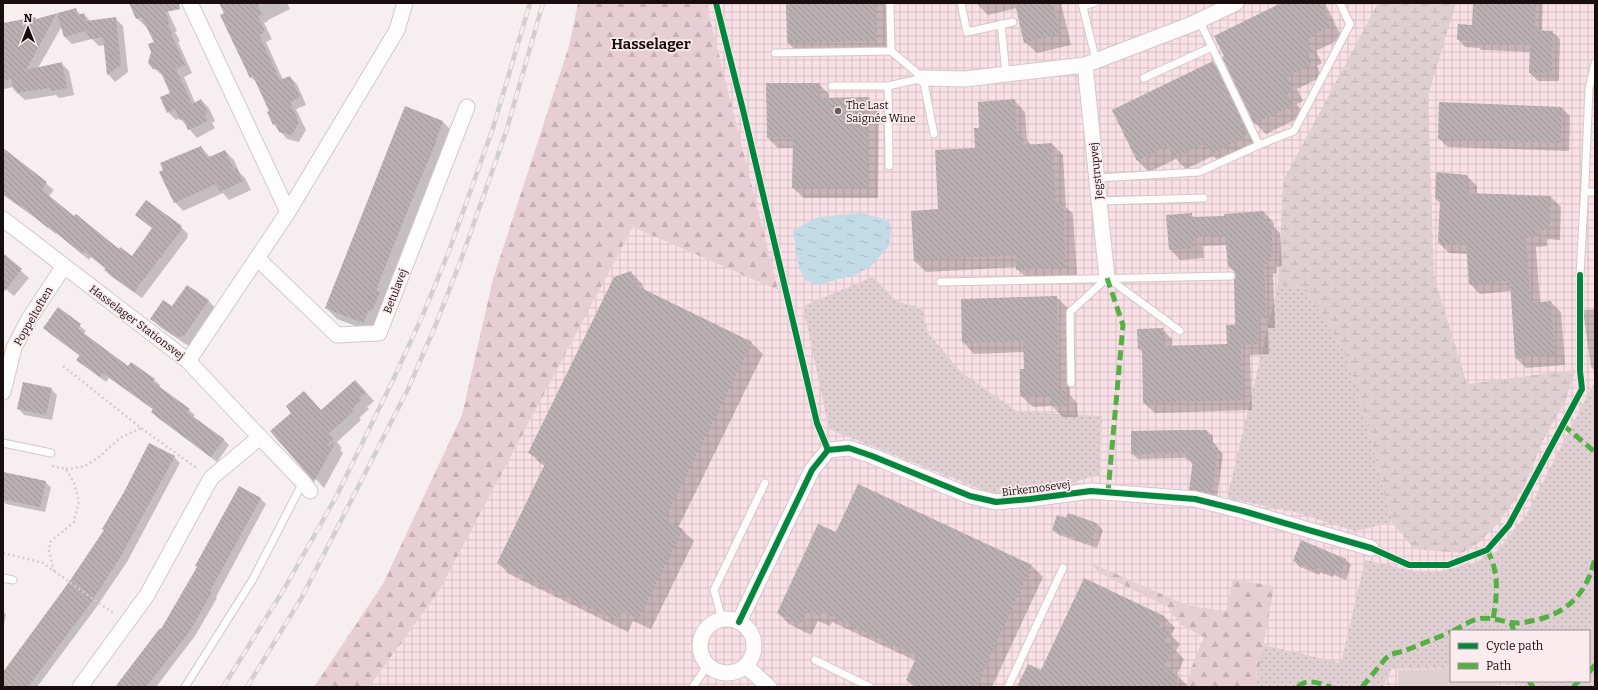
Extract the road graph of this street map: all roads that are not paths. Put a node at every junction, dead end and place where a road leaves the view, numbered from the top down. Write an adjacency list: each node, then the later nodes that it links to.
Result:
1 (190, 3): 32 (street)
2 (405, 3): 32 (street)
3 (890, 3): 13 (lane)
4 (961, 3): 11 (lane)
5 (1094, 3): 8 (lane)
6 (1236, 3): 9 (street)
7 (1340, 3): 25 (lane)
8 (1083, 4): 15 (lane)
9 (1199, 20): 12 (lane); 15 (street)
10 (1013, 22): 11 (lane)
11 (1001, 24): 17 (lane)
12 (1212, 47): 19 (lane); 25 (lane)
13 (891, 51): 14 (lane); 18 (lane)
14 (775, 53)
15 (1090, 63): 17 (street); 27 (street, Jegstrupvej)
16 (1595, 63): 20 (lane)
17 (1006, 74): 18 (street)
18 (923, 78): 22 (lane); 24 (lane)
19 (1144, 78)
20 (1593, 78): 28 (lane)
21 (832, 86): 22 (lane)
22 (888, 86): 26 (lane)
23 (467, 107): 34 (street, Betulavej)
24 (934, 134)
25 (1259, 145): 27 (lane)
26 (889, 166)
27 (1097, 178): 31 (street, Jegstrupvej)
28 (1585, 192): 29 (lane); 36 (lane)
29 (1595, 192)
30 (1204, 198): 31 (lane)
31 (1099, 201): 38 (street, Jegstrupvej)
32 (288, 212): 34 (street)
33 (3, 219): 35 (street, Hasselager Stationsvej)
34 (258, 258): 41 (street)
35 (64, 266): 41 (street, Hasselager Stationsvej); 43 (street, Poppeltoften)
36 (1580, 275)
37 (1231, 276): 38 (lane)
38 (1107, 278): 39 (lane); 40 (lane); 42 (lane)
39 (940, 282)
40 (1180, 331)
41 (188, 361): 44 (street, Hasselager Stationsvej)
42 (1071, 383)
43 (3, 392)
44 (260, 437): 48 (street, Hasselager Stationsvej); 58 (street)
45 (3, 443): 46 (lane)
46 (51, 453)
47 (765, 483): 53 (lane)
48 (307, 486): 59 (lane)
49 (1371, 548): 54 (street, Birkemosevej)
50 (1063, 568): 63 (lane)
51 (3, 578): 52 (lane)
52 (13, 580)
53 (722, 619): 54 (street); 56 (street)
54 (739, 622): 57 (street)
55 (815, 660): 62 (lane)
56 (707, 666): 57 (street); 60 (lane)
57 (746, 666): 61 (street)
58 (80, 687)
59 (185, 687)
60 (693, 687)
61 (769, 687)
62 (870, 687)
63 (1008, 687)

